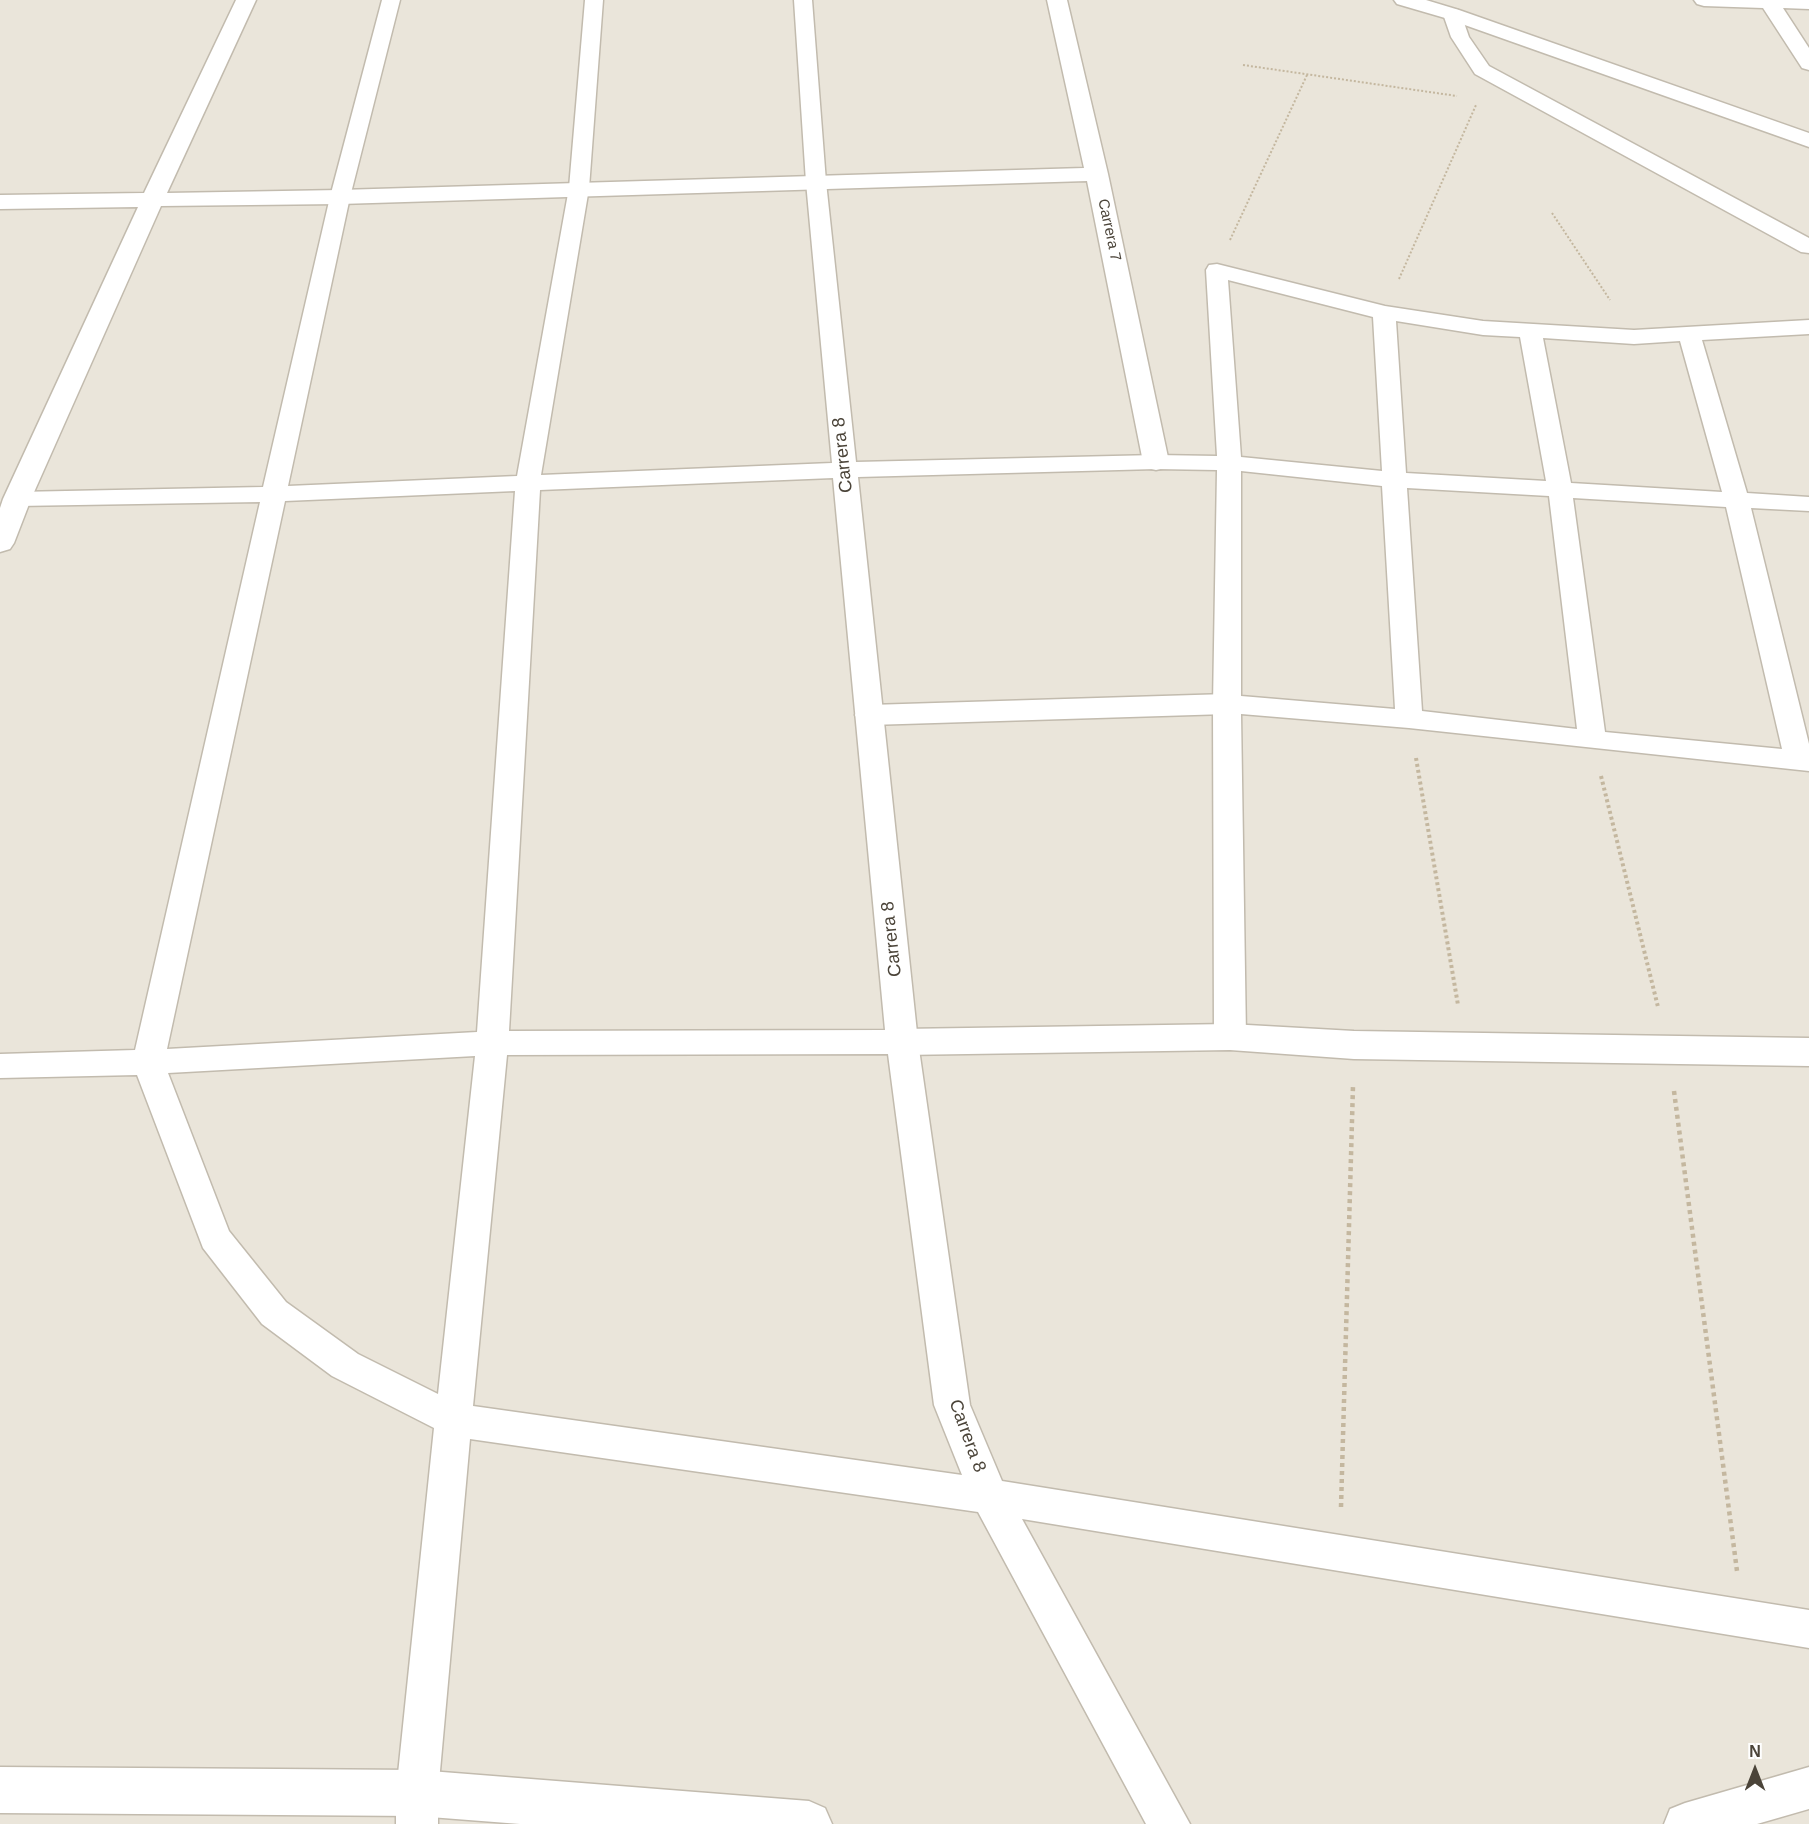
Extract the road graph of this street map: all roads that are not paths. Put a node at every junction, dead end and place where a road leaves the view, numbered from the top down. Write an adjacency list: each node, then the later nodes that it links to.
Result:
1 (246, 0): 17 (street)
2 (391, 0): 16 (lane)
3 (594, 0): 15 (lane)
4 (803, 0): 14 (lane, Carrera 8)
5 (1057, 0): 13 (street, Carrera 7)
6 (1404, 0): 10 (street)
7 (1704, 0): 8 (street)
8 (1769, 1): 9 (street); 11 (street)
9 (1809, 3)
10 (1451, 7): 12 (street); 19 (lane)
11 (1809, 64)
12 (1809, 140)
13 (1097, 174): 14 (street); 24 (street, Carrera 7)
14 (816, 182): 15 (street); 26 (lane, Carrera 8)
15 (579, 188): 16 (street); 28 (lane)
16 (340, 197): 17 (street); 30 (lane)
17 (153, 199): 18 (street); 31 (street)
18 (0, 202)
19 (1809, 248)
20 (1384, 313): 22 (lane); 25 (lane); 27 (lane)
21 (1809, 327): 23 (lane)
22 (1531, 333): 23 (lane); 29 (lane)
23 (1689, 333): 32 (lane)
24 (1156, 462): 25 (lane); 26 (lane)
25 (1230, 463): 27 (lane); 35 (lane)
26 (845, 470): 28 (lane); 36 (lane, Carrera 8)
27 (1394, 480): 29 (lane); 37 (lane)
28 (528, 482): 30 (lane); 42 (lane)
29 (1560, 490): 32 (lane); 38 (lane)
30 (274, 494): 31 (lane); 44 (lane)
31 (8, 500): 34 (street)
32 (1737, 501): 33 (lane); 39 (lane)
33 (1809, 504)
34 (0, 543)
35 (1227, 704): 36 (street); 37 (lane); 40 (lane)
36 (870, 715): 41 (lane, Carrera 8)
37 (1409, 720): 38 (lane)
38 (1592, 740): 39 (lane)
39 (1804, 761)
40 (1230, 1037): 41 (street); 43 (street)
41 (902, 1042): 42 (lane); 47 (lane, Carrera 8)
42 (492, 1043): 44 (lane); 46 (lane)
43 (1809, 1052)
44 (148, 1062): 45 (lane); 46 (lane)
45 (0, 1066)
46 (453, 1420): 47 (lane); 51 (lane)
47 (989, 1496): 48 (lane); 53 (lane, Carrera 8)
48 (1809, 1629)
49 (1809, 1788): 54 (lane)
50 (0, 1790): 51 (street)
51 (417, 1808): 52 (street)
52 (806, 1824)
53 (1169, 1824)
54 (1685, 1824)

